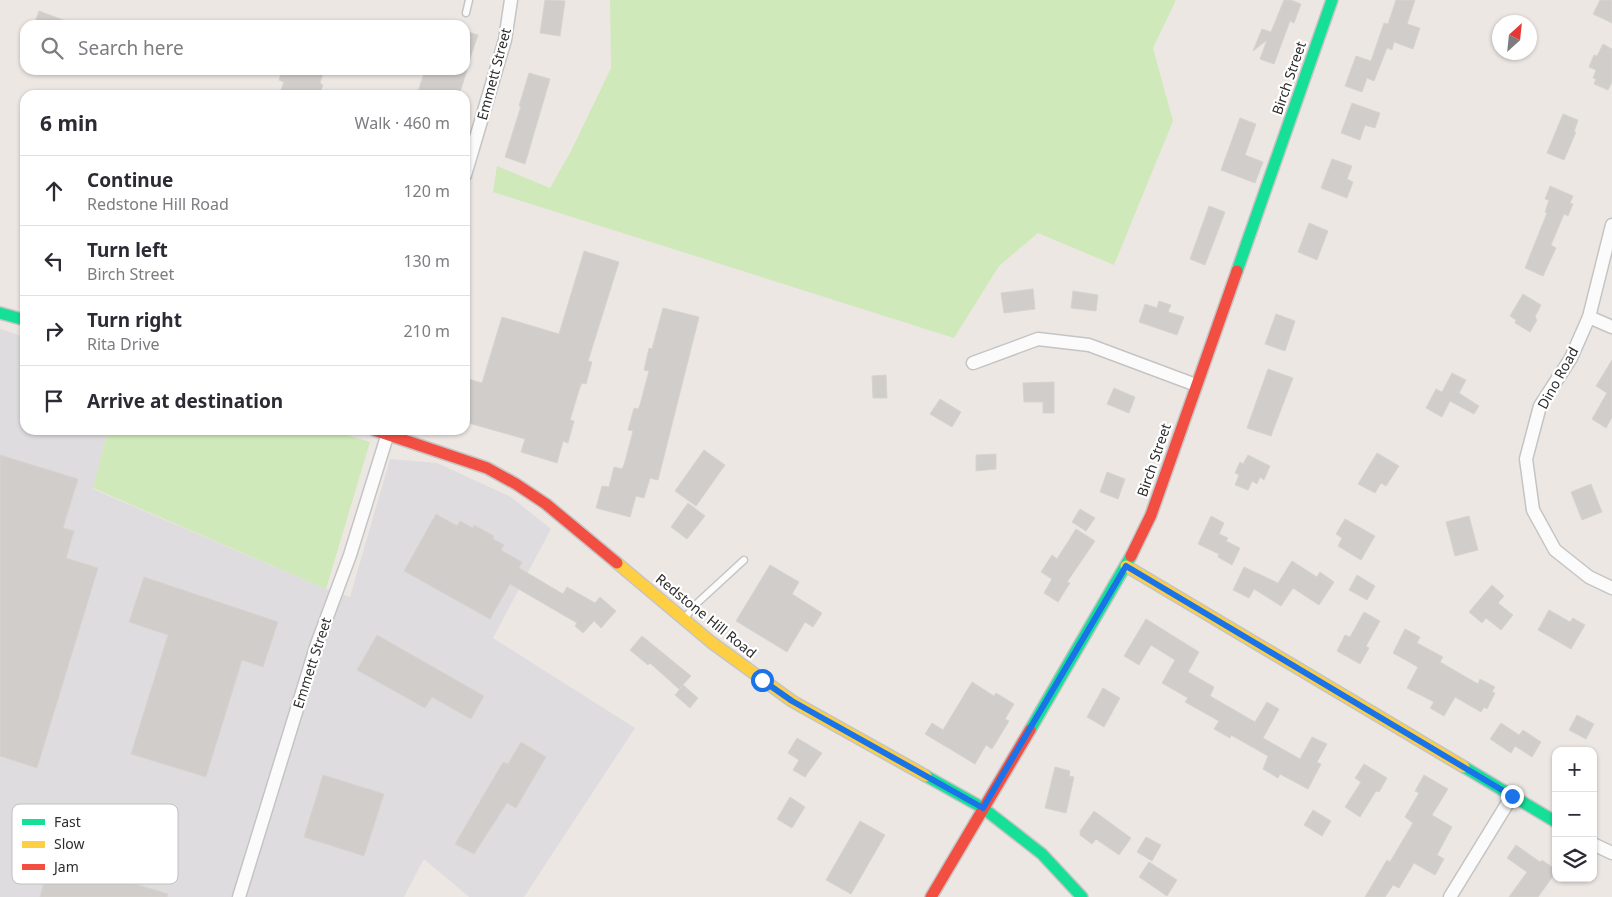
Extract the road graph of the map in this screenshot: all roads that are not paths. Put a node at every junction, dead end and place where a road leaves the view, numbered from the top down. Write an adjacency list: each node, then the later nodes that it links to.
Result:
1 (469, 0): 4 (lane)
2 (511, 0): 5 (street, Emmett Street)
3 (1332, 0): 12 (main road, Birch Street)
4 (466, 13)
5 (470, 158)
6 (1612, 225): 8 (street, Dino Road)
7 (0, 313): 9 (main road)
8 (1589, 317): 10 (street); 17 (street, Dino Road)
9 (20, 319)
10 (1612, 327)
11 (973, 363): 12 (street)
12 (1196, 385): 16 (main road, Birch Street)
13 (387, 435): 24 (street, Emmett Street)
14 (396, 435): 18 (main road, Redstone Hill Road)
15 (744, 560): 18 (lane)
16 (1126, 566): 19 (main road); 20 (main road, Birch Street)
17 (1612, 588)
18 (684, 619): 20 (main road, Redstone Hill Road)
19 (1512, 796): 21 (main road); 27 (street)
20 (983, 808): 25 (main road, Birch Street); 26 (main road, Redstone Hill Road)
21 (1552, 820)
22 (1597, 846): 23 (street)
23 (1612, 853)
24 (238, 897)
25 (931, 897)
26 (1082, 897)
27 (1450, 897)

